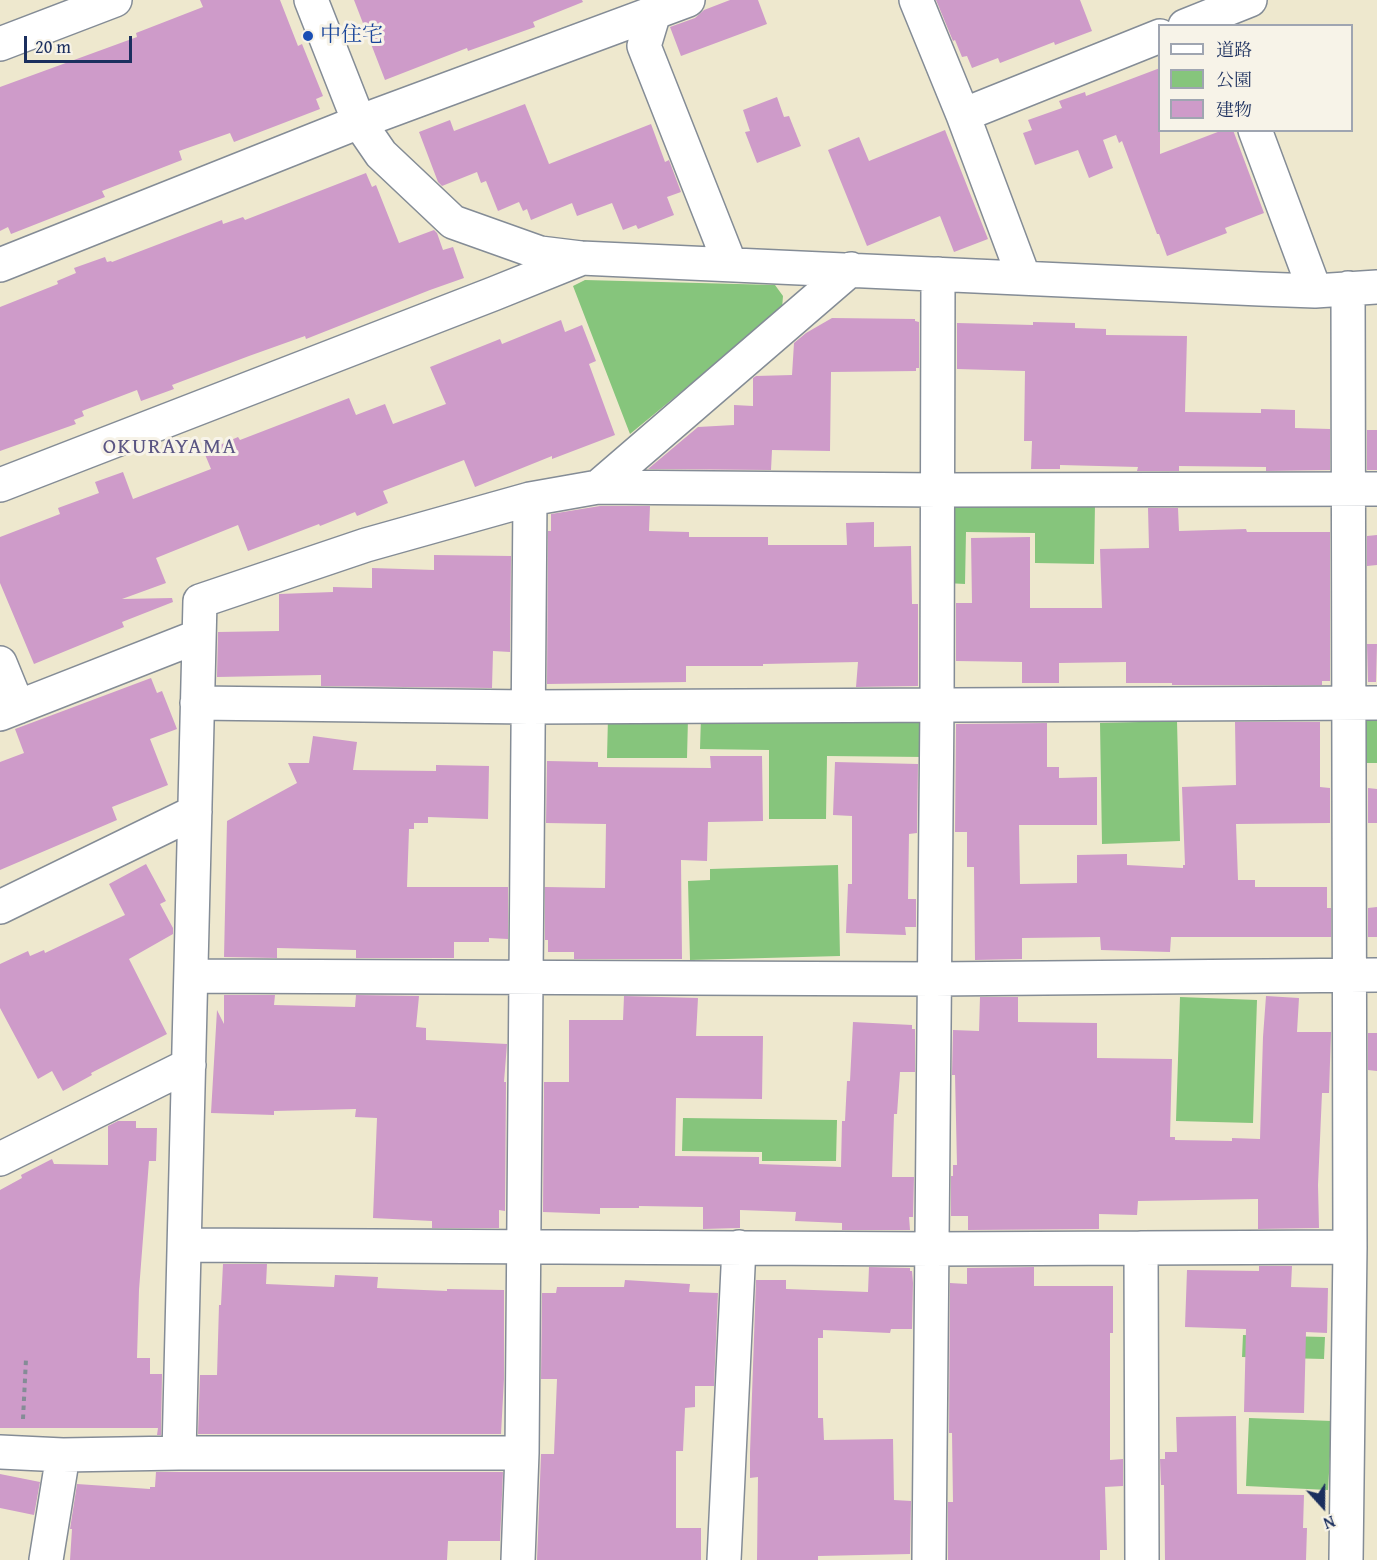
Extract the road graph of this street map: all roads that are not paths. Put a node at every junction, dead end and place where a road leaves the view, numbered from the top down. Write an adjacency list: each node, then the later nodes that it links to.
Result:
1 (115, 0): 9 (street)
2 (311, 0): 11 (street)
3 (688, 0): 6 (street)
4 (916, 0): 10 (street)
5 (1250, 0): 7 (street)
6 (654, 14): 11 (street); 14 (street)
7 (1204, 22)
8 (1158, 37): 10 (street)
9 (0, 44)
10 (963, 115): 18 (street)
11 (359, 122): 13 (street); 15 (street)
12 (1256, 132): 20 (street)
13 (581, 258): 14 (street); 21 (street)
14 (730, 264): 16 (street)
15 (0, 265)
16 (852, 269): 17 (street); 22 (street)
17 (938, 274): 18 (street); 24 (street)
18 (1024, 278): 20 (street)
19 (1363, 287): 20 (street); 23 (street)
20 (1315, 291)
21 (0, 485)
22 (598, 488): 24 (street); 25 (street)
23 (1363, 489): 24 (street); 29 (street)
24 (937, 490): 30 (street)
25 (530, 499): 26 (street); 31 (street)
26 (199, 636): 28 (street); 32 (street)
27 (0, 663): 32 (street)
28 (197, 703): 31 (street); 33 (street)
29 (1363, 703): 30 (street); 35 (street)
30 (937, 705): 31 (street); 38 (street)
31 (529, 707): 37 (street)
32 (9, 711)
33 (195, 812): 34 (street); 36 (street)
34 (0, 907)
35 (1363, 975): 38 (street); 44 (street)
36 (191, 976): 37 (street); 39 (street)
37 (526, 977): 38 (street); 42 (street)
38 (934, 979): 46 (street)
39 (189, 1065): 40 (street); 41 (street)
40 (0, 1158)
41 (185, 1245): 42 (street); 49 (street)
42 (524, 1247): 43 (street); 50 (street)
43 (739, 1247): 46 (street); 54 (street)
44 (1350, 1247): 45 (street); 47 (street)
45 (1141, 1248): 46 (street); 56 (street)
46 (932, 1249): 55 (street)
47 (1363, 1319): 57 (street)
48 (11, 1453): 51 (street)
49 (179, 1453): 50 (street); 51 (street)
50 (522, 1453): 53 (street)
51 (63, 1455): 52 (street)
52 (46, 1560)
53 (518, 1560)
54 (724, 1560)
55 (929, 1560)
56 (1142, 1560)
57 (1346, 1560)

